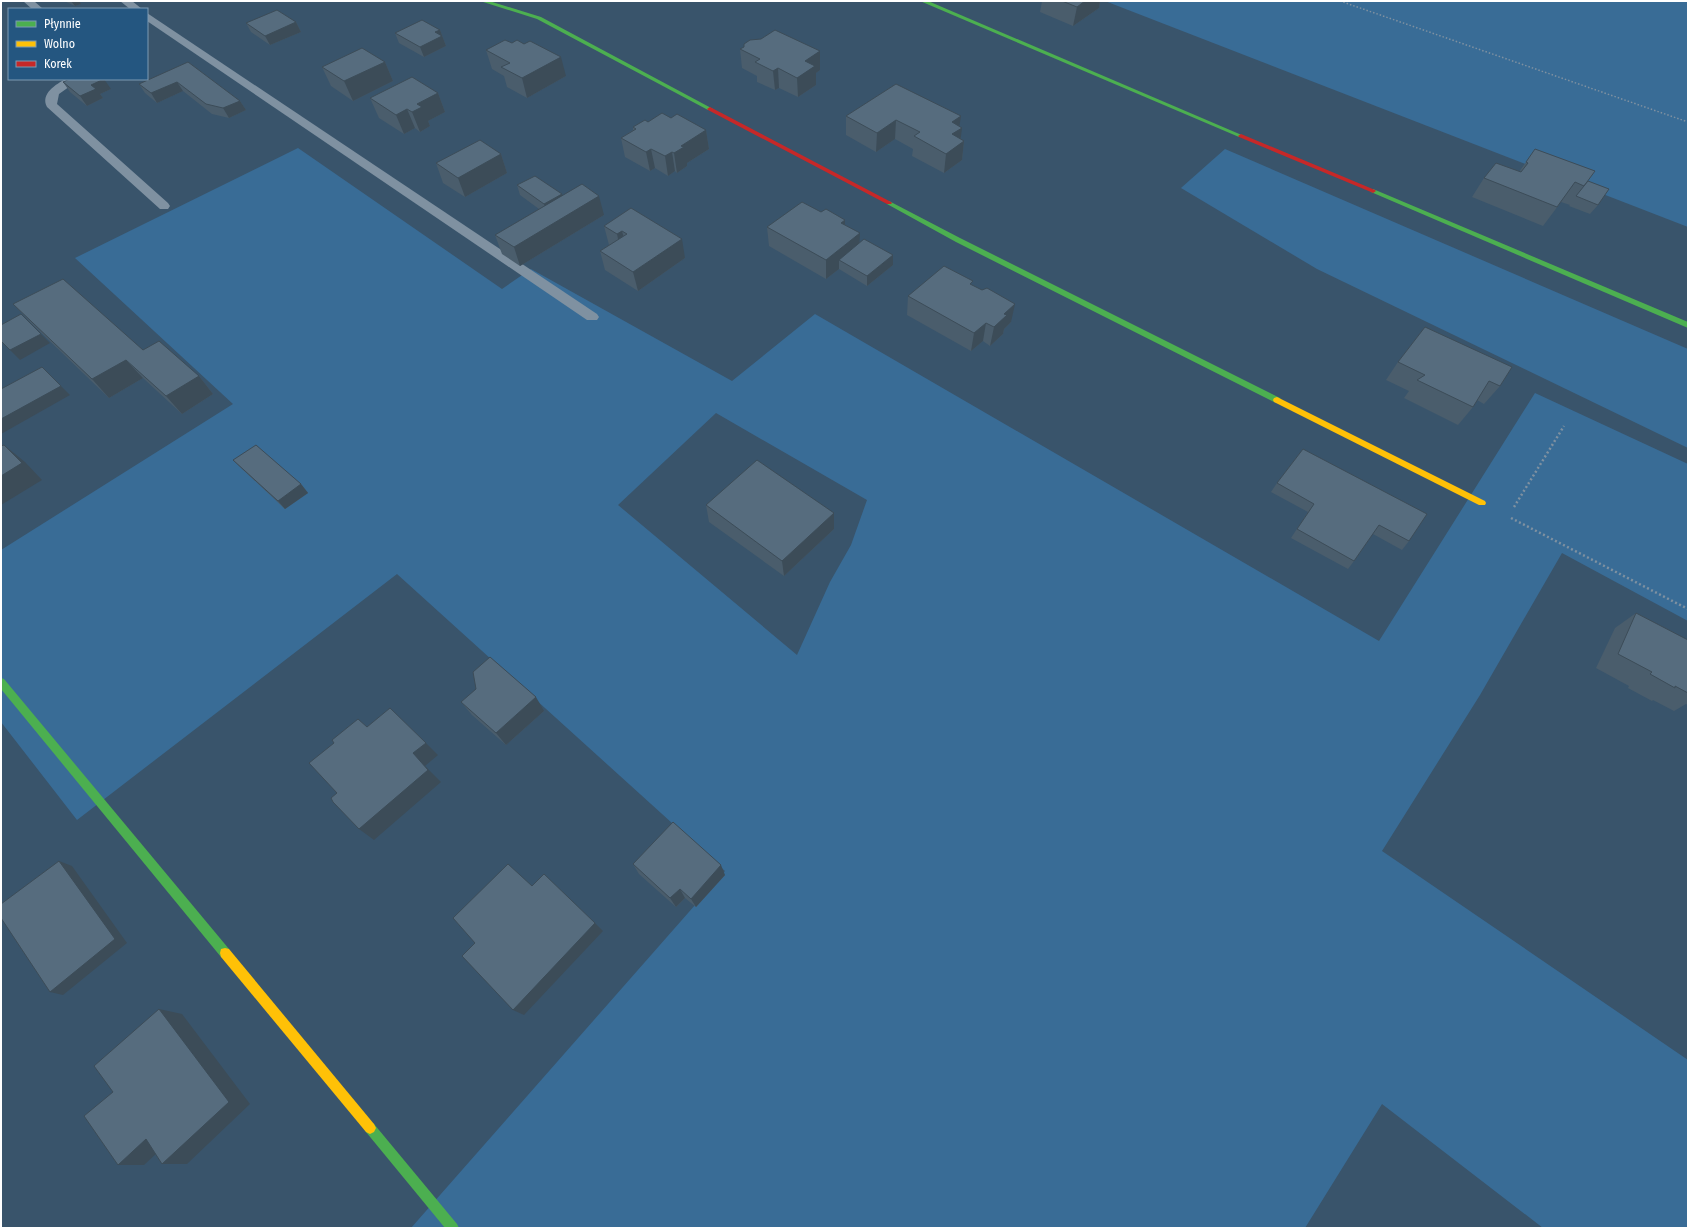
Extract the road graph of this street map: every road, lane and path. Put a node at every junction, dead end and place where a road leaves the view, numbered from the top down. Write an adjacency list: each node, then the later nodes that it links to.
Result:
1 (28, 1): 6 (lane)
2 (125, 1): 7 (lane)
3 (483, 1): 15 (street)
4 (923, 1): 13 (street)
5 (1340, 1): 10 (path)
6 (37, 8)
7 (136, 8)
8 (148, 17): 12 (lane)
9 (72, 80): 11 (lane)
10 (1688, 122)
11 (164, 206)
12 (592, 317)
13 (1688, 325)
14 (1564, 426): 16 (path)
15 (1482, 503): 16 (path)
16 (1508, 516): 17 (path)
17 (1688, 609)
18 (1, 682): 19 (street)
19 (453, 1228)

